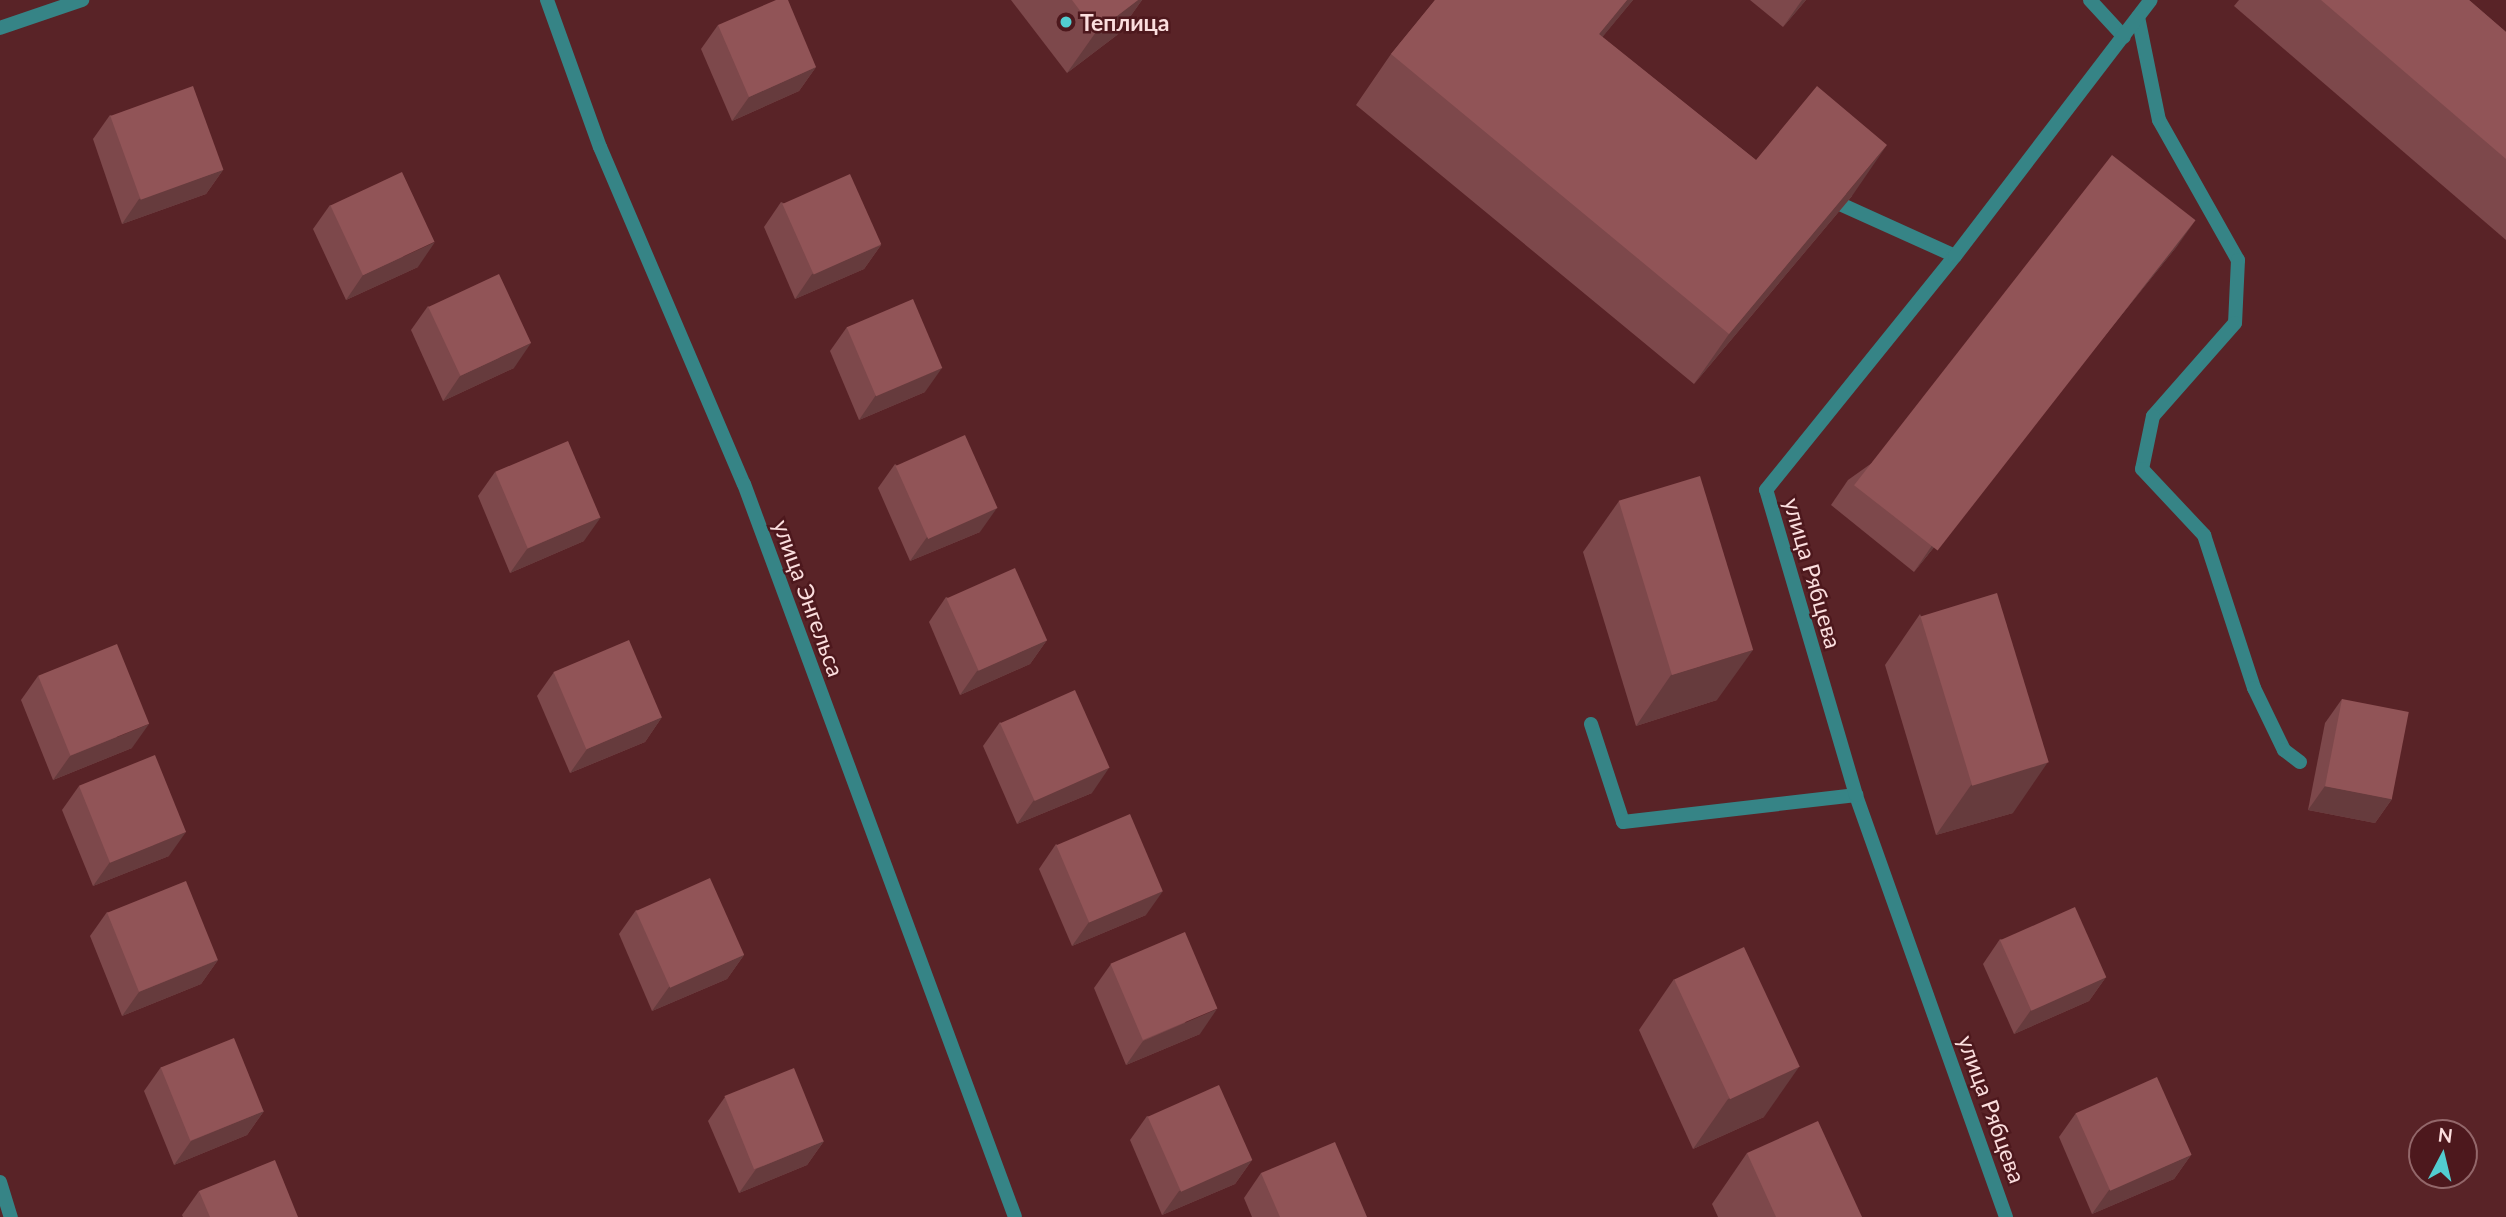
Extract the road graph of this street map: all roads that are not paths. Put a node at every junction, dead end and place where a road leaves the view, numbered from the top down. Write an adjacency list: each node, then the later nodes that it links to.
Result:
1 (82, 0): 6 (street)
2 (547, 0): 15 (street, улица Энгельса)
3 (2090, 0): 7 (street)
4 (2151, 0): 5 (street, улица Рябцева)
5 (2138, 18): 7 (street, улица Рябцева); 11 (street)
6 (0, 27)
7 (2124, 37): 9 (street, улица Рябцева)
8 (1810, 190): 9 (street)
9 (1955, 256): 12 (street, улица Рябцева)
10 (1591, 724): 12 (street)
11 (2300, 762)
12 (1856, 795): 16 (street, улица Рябцева)
13 (0, 1182): 14 (street)
14 (11, 1217)
15 (1015, 1217)
16 (2006, 1217)

